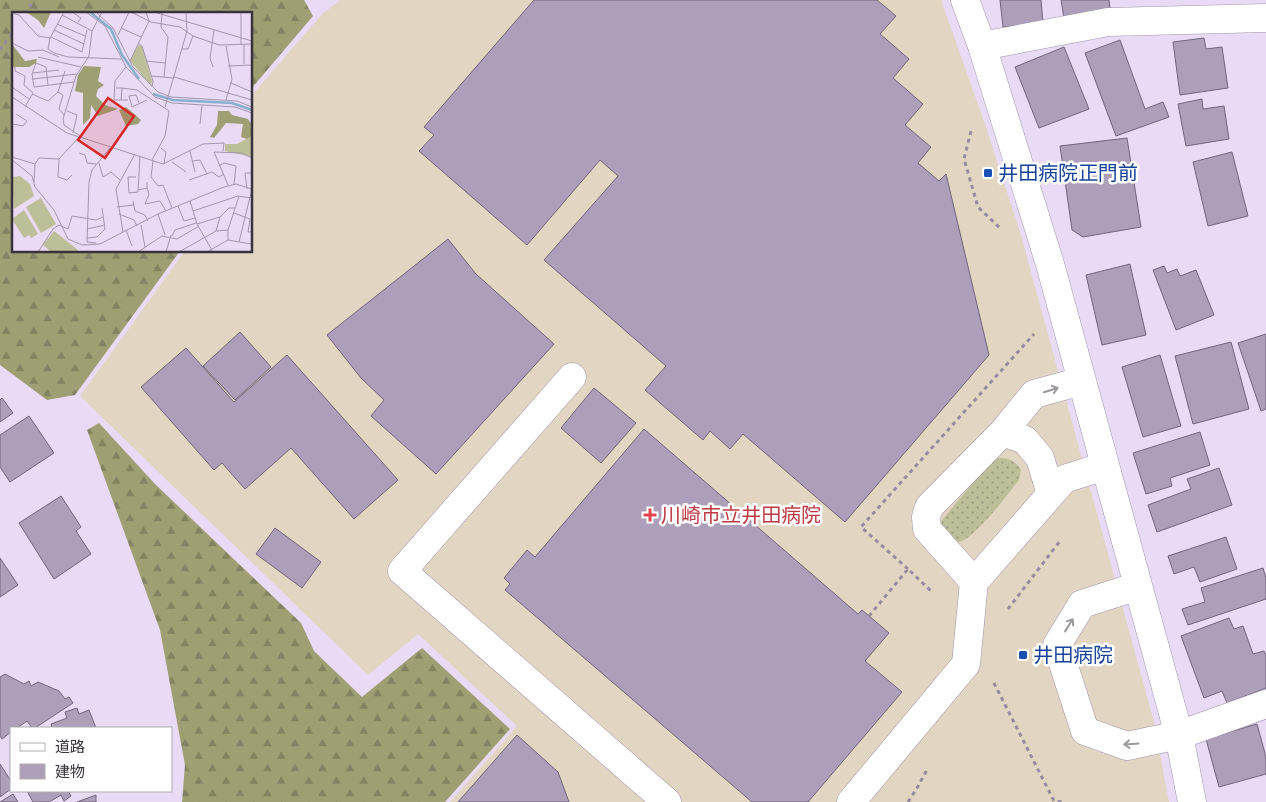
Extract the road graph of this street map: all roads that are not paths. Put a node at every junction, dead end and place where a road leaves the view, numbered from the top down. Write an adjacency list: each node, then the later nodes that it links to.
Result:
1 (964, 0): 3 (street)
2 (1266, 18): 3 (street)
3 (982, 46): 5 (street)
4 (572, 377): 13 (street)
5 (1082, 381): 6 (street, one-way to 5); 7 (street)
6 (1003, 432): 8 (street); 9 (street)
7 (1105, 466): 8 (street); 10 (street)
8 (1051, 494): 9 (street)
9 (974, 582): 14 (street)
10 (1138, 586): 12 (street); 12 (street, one-way to 10)
11 (1266, 704): 12 (street)
12 (1179, 735): 15 (street)
13 (667, 802)
14 (850, 802)
15 (1192, 802)

